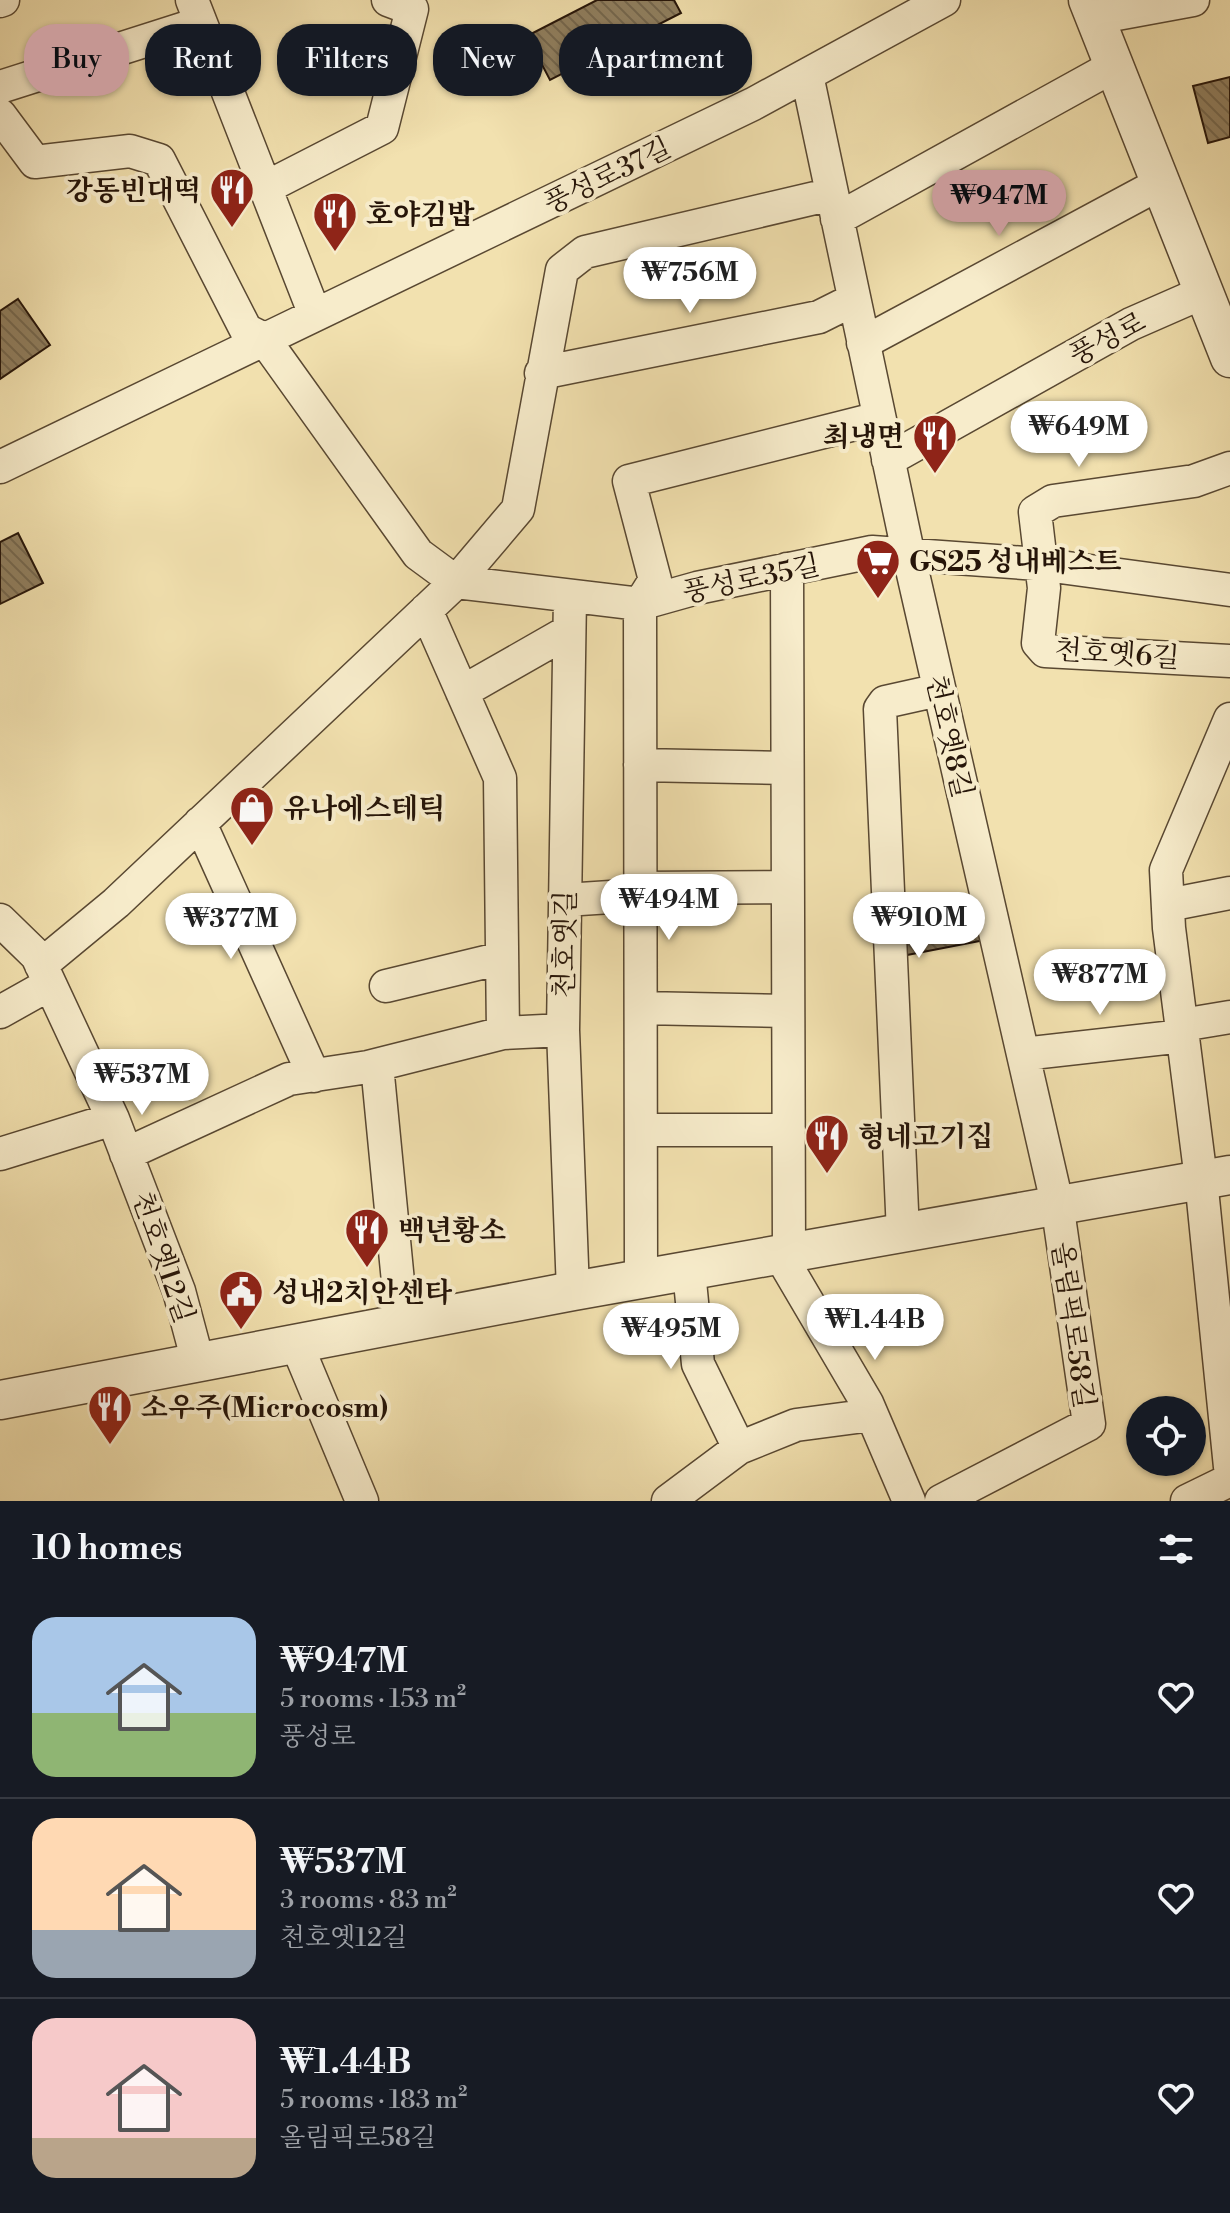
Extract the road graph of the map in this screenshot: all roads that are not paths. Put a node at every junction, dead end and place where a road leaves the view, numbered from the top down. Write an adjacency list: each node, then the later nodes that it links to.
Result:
1 (388, 0): 11 (street)
2 (944, 0): 7 (street, 풍성로37길)
3 (1193, 0): 5 (street)
4 (202, 8): 8 (street); 11 (street)
5 (1092, 9): 6 (street)
6 (1114, 66): 10 (street); 12 (street)
7 (807, 75): 12 (street, 천호옛8길); 15 (street, 풍성로37길)
8 (0, 87)
9 (0, 115): 16 (street)
10 (1161, 183): 13 (street); 17 (street)
11 (265, 188): 15 (street)
12 (834, 206): 14 (street, 천호옛8길); 19 (street)
13 (1204, 292): 18 (street); 21 (street, 풍성로)
14 (853, 300): 17 (street, 천호옛8길); 19 (street)
15 (315, 315): 16 (street, 풍성로37길)
16 (264, 339): 22 (street, 풍성로37길); 27 (street)
17 (863, 343): 20 (street, 천호옛8길)
18 (1230, 358)
19 (541, 373): 27 (street)
20 (879, 418): 21 (street, 천호옛8길); 30 (street)
21 (888, 460): 24 (street, 천호옛8길)
22 (0, 467)
23 (1230, 468): 25 (street)
24 (908, 552): 25 (street, 풍성로35길); 26 (street, 풍성로35길); 34 (street, 천호옛8길)
25 (1038, 564): 28 (street, 풍성로35길); 33 (street, 천호옛6길)
26 (787, 569): 30 (street, 풍성로35길); 38 (street)
27 (456, 582): 29 (street, 풍성로35길); 31 (street)
28 (1230, 590)
29 (570, 597): 30 (street, 풍성로35길); 32 (street, 천호옛길)
30 (640, 604): 37 (street)
31 (426, 610): 35 (street); 39 (street)
32 (569, 631): 35 (street); 43 (street, 천호옛길)
33 (1230, 661)
34 (939, 690): 56 (street, 천호옛8길); 66 (street)
35 (462, 692): 46 (street)
36 (1230, 719): 44 (street)
37 (640, 765): 38 (street); 41 (street)
38 (787, 768): 40 (street)
39 (200, 823): 47 (street); 58 (street)
40 (787, 887): 41 (street); 50 (street)
41 (640, 892): 43 (street); 49 (street)
42 (1230, 893): 44 (street)
43 (565, 900): 53 (street, 천호옛길)
44 (1168, 905): 54 (street)
45 (0, 920): 47 (street, 천호옛12길)
46 (502, 958): 48 (street); 55 (street)
47 (45, 974): 51 (street); 59 (street, 천호옛12길)
48 (386, 986)
49 (641, 1008): 50 (street); 60 (street)
50 (788, 1011): 61 (street)
51 (0, 1012)
52 (1230, 1017): 54 (street)
53 (563, 1030): 55 (street); 70 (street, 천호옛길)
54 (1182, 1031): 56 (street); 64 (street)
55 (503, 1033): 57 (street)
56 (1023, 1054): 65 (street, 천호옛8길)
57 (377, 1065): 58 (street); 71 (street)
58 (314, 1076): 63 (street, 천호옛12길)
59 (113, 1119): 62 (street); 63 (street, 천호옛12길)
60 (641, 1130): 61 (street); 69 (street)
61 (789, 1130): 67 (street)
62 (0, 1154)
63 (126, 1154): 73 (street, 천호옛12길)
64 (1216, 1177): 65 (street); 77 (street)
65 (1057, 1203): 66 (street); 81 (street, 올림픽로58길)
66 (903, 1233): 67 (street)
67 (784, 1254): 68 (street); 75 (street)
68 (689, 1271): 69 (street); 76 (street)
69 (641, 1279): 70 (street)
70 (573, 1291): 71 (street)
71 (402, 1323): 72 (street)
72 (296, 1343): 73 (street); 78 (street)
73 (198, 1362): 74 (street)
74 (0, 1400)
75 (872, 1415): 76 (street); 80 (street)
76 (739, 1448): 79 (street)
77 (1230, 1462): 82 (street)
78 (362, 1501)
79 (668, 1501)
80 (909, 1501)
81 (941, 1501)
82 (1187, 1501)

